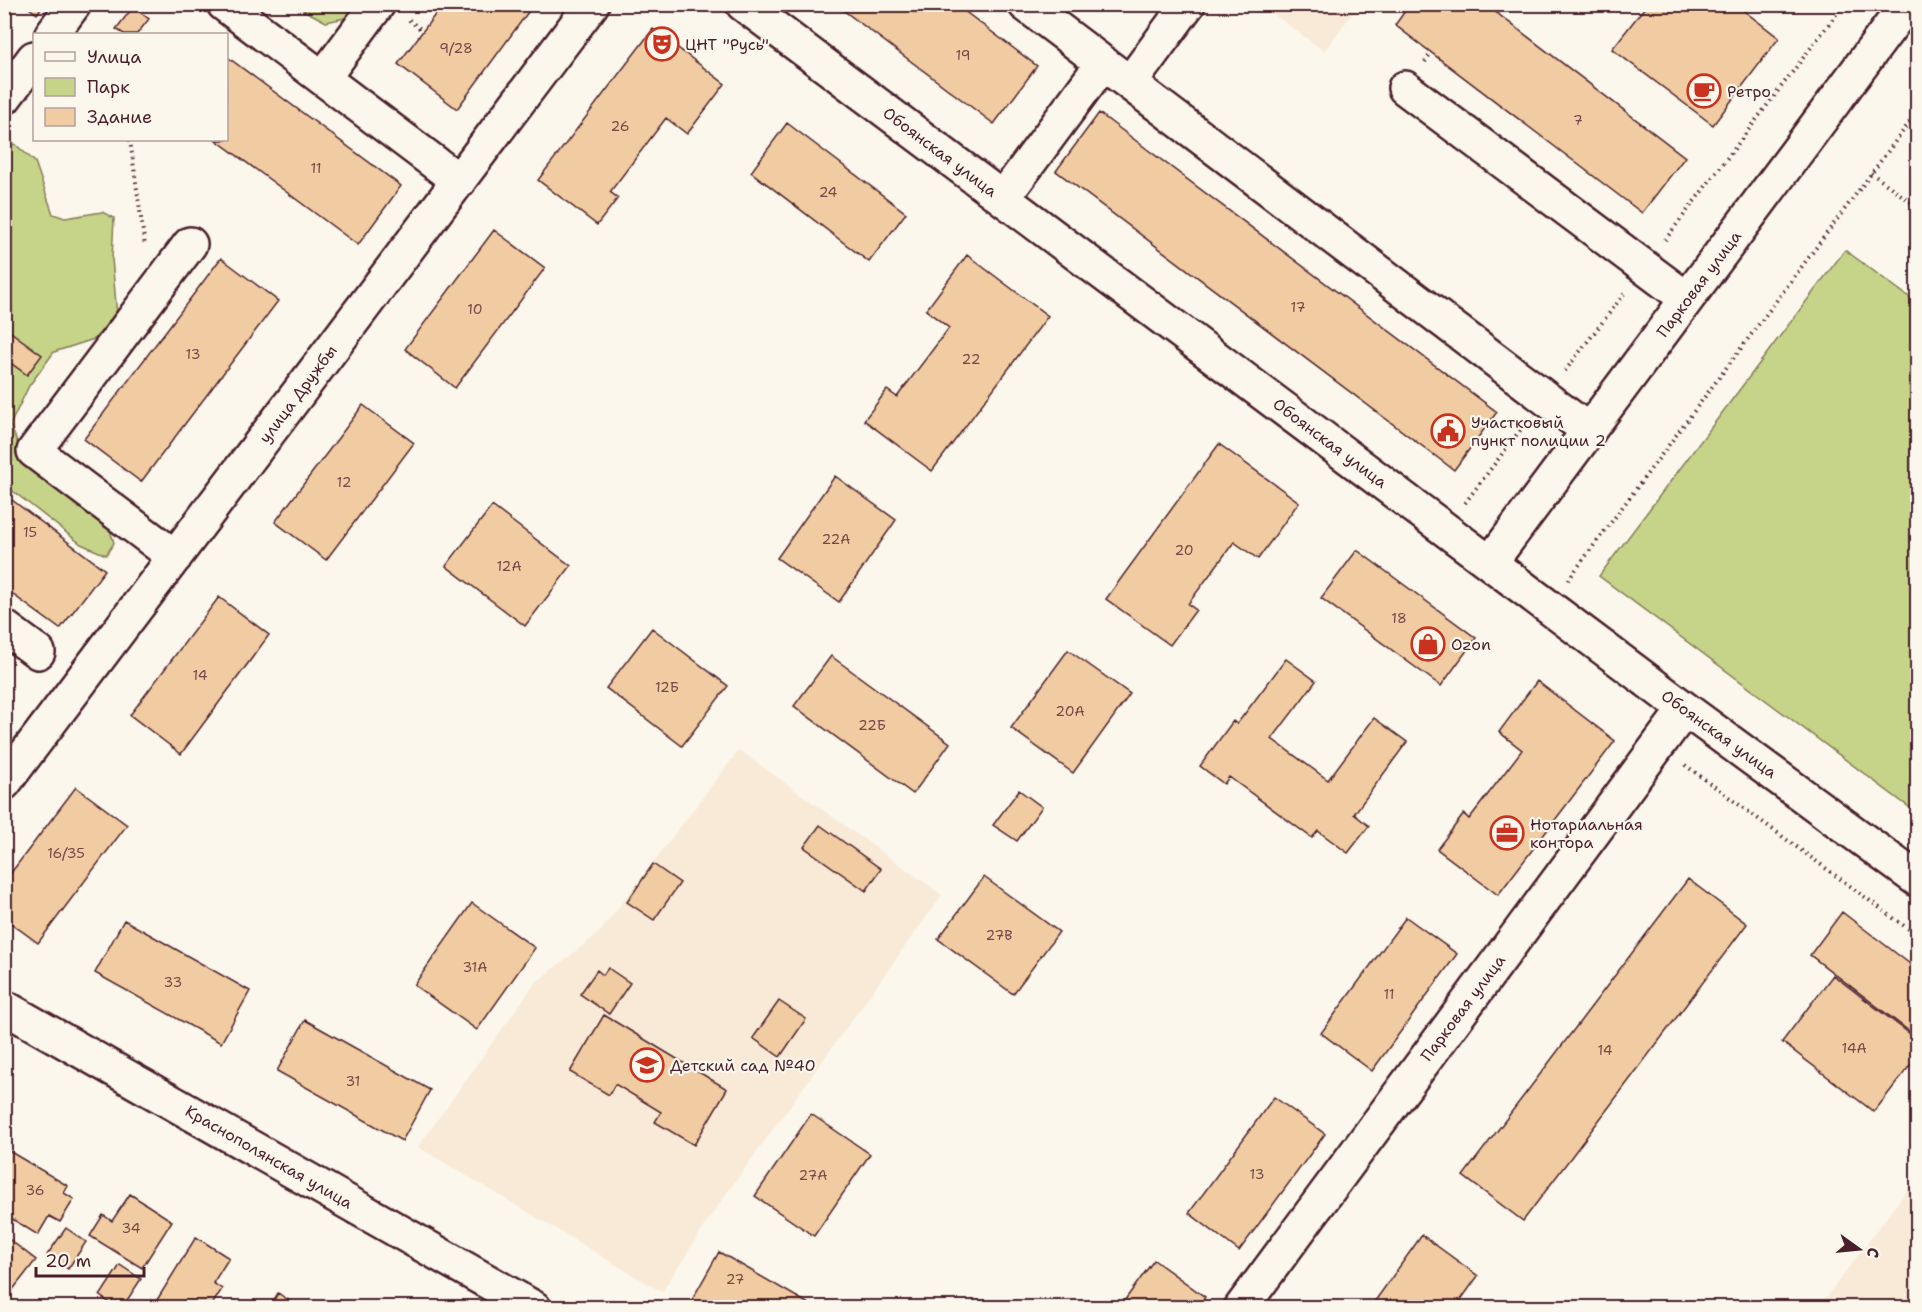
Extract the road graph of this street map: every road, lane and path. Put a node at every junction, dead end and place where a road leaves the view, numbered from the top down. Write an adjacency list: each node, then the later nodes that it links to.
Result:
1 (74, 4): 10 (street)
2 (80, 4): 11 (street)
3 (224, 4): 14 (street)
4 (378, 4): 14 (street)
5 (592, 4): 21 (street, улица Дружбы)
6 (743, 4): 22 (street, Обоянская улица)
7 (1025, 4): 13 (street)
8 (1188, 4): 15 (street)
9 (1907, 4): 26 (street, Парковая улица)
10 (53, 33)
11 (81, 33)
12 (33, 59): 17 (street)
13 (1103, 63): 15 (street); 22 (street)
14 (323, 78): 21 (street)
15 (1130, 83): 27 (street)
16 (1405, 88): 26 (street)
17 (4, 98)
18 (1917, 111): 20 (path)
19 (130, 141): 25 (path)
20 (1871, 173): 23 (path); 30 (path)
21 (459, 181): 28 (street, улица Дружбы)
22 (1003, 198): 29 (street, Обоянская улица)
23 (1917, 207)
24 (190, 243): 25 (street)
25 (151, 295): 28 (street)
26 (1687, 299): 27 (street, Парковая улица)
27 (1589, 431): 29 (street, Парковая улица)
28 (175, 557): 35 (street, улица Дружбы)
29 (1490, 563): 33 (street, Обоянская улица)
30 (1565, 584)
31 (4, 627): 32 (street)
32 (38, 652)
33 (1685, 709): 34 (street, Парковая улица); 36 (street, Обоянская улица)
34 (1658, 745): 37 (path); 40 (street, Парковая улица)
35 (4, 783)
36 (1917, 880)
37 (1917, 936)
38 (4, 1007): 39 (street, Краснополянская улица)
39 (534, 1308)
40 (1241, 1308)

